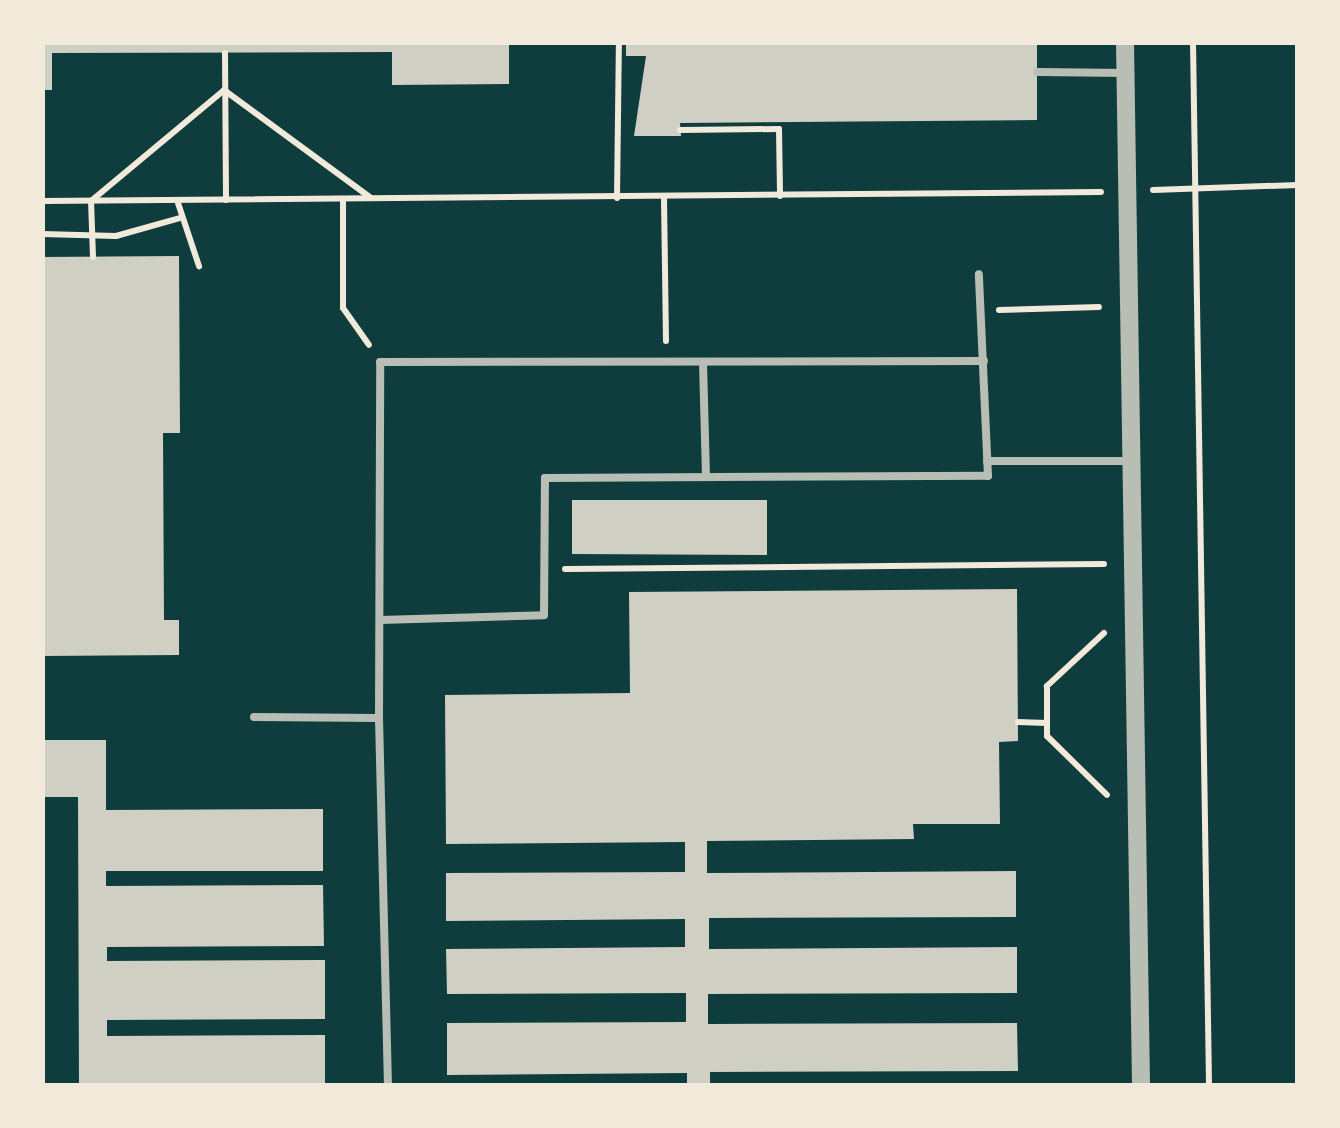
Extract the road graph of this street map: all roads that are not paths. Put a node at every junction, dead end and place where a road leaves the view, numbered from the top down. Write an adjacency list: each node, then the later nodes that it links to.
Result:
1 (1126, 42): 3 (street)
2 (1037, 72): 3 (lane)
3 (1126, 73): 7 (street)
4 (979, 274): 5 (lane)
5 (984, 361): 6 (lane); 8 (lane)
6 (703, 362): 9 (lane); 10 (lane)
7 (1131, 460): 8 (lane); 14 (street)
8 (987, 461): 9 (lane)
9 (706, 477): 10 (lane)
10 (380, 620): 12 (lane)
11 (254, 717): 12 (lane)
12 (379, 718): 13 (lane)
13 (388, 1086)
14 (1141, 1086)

